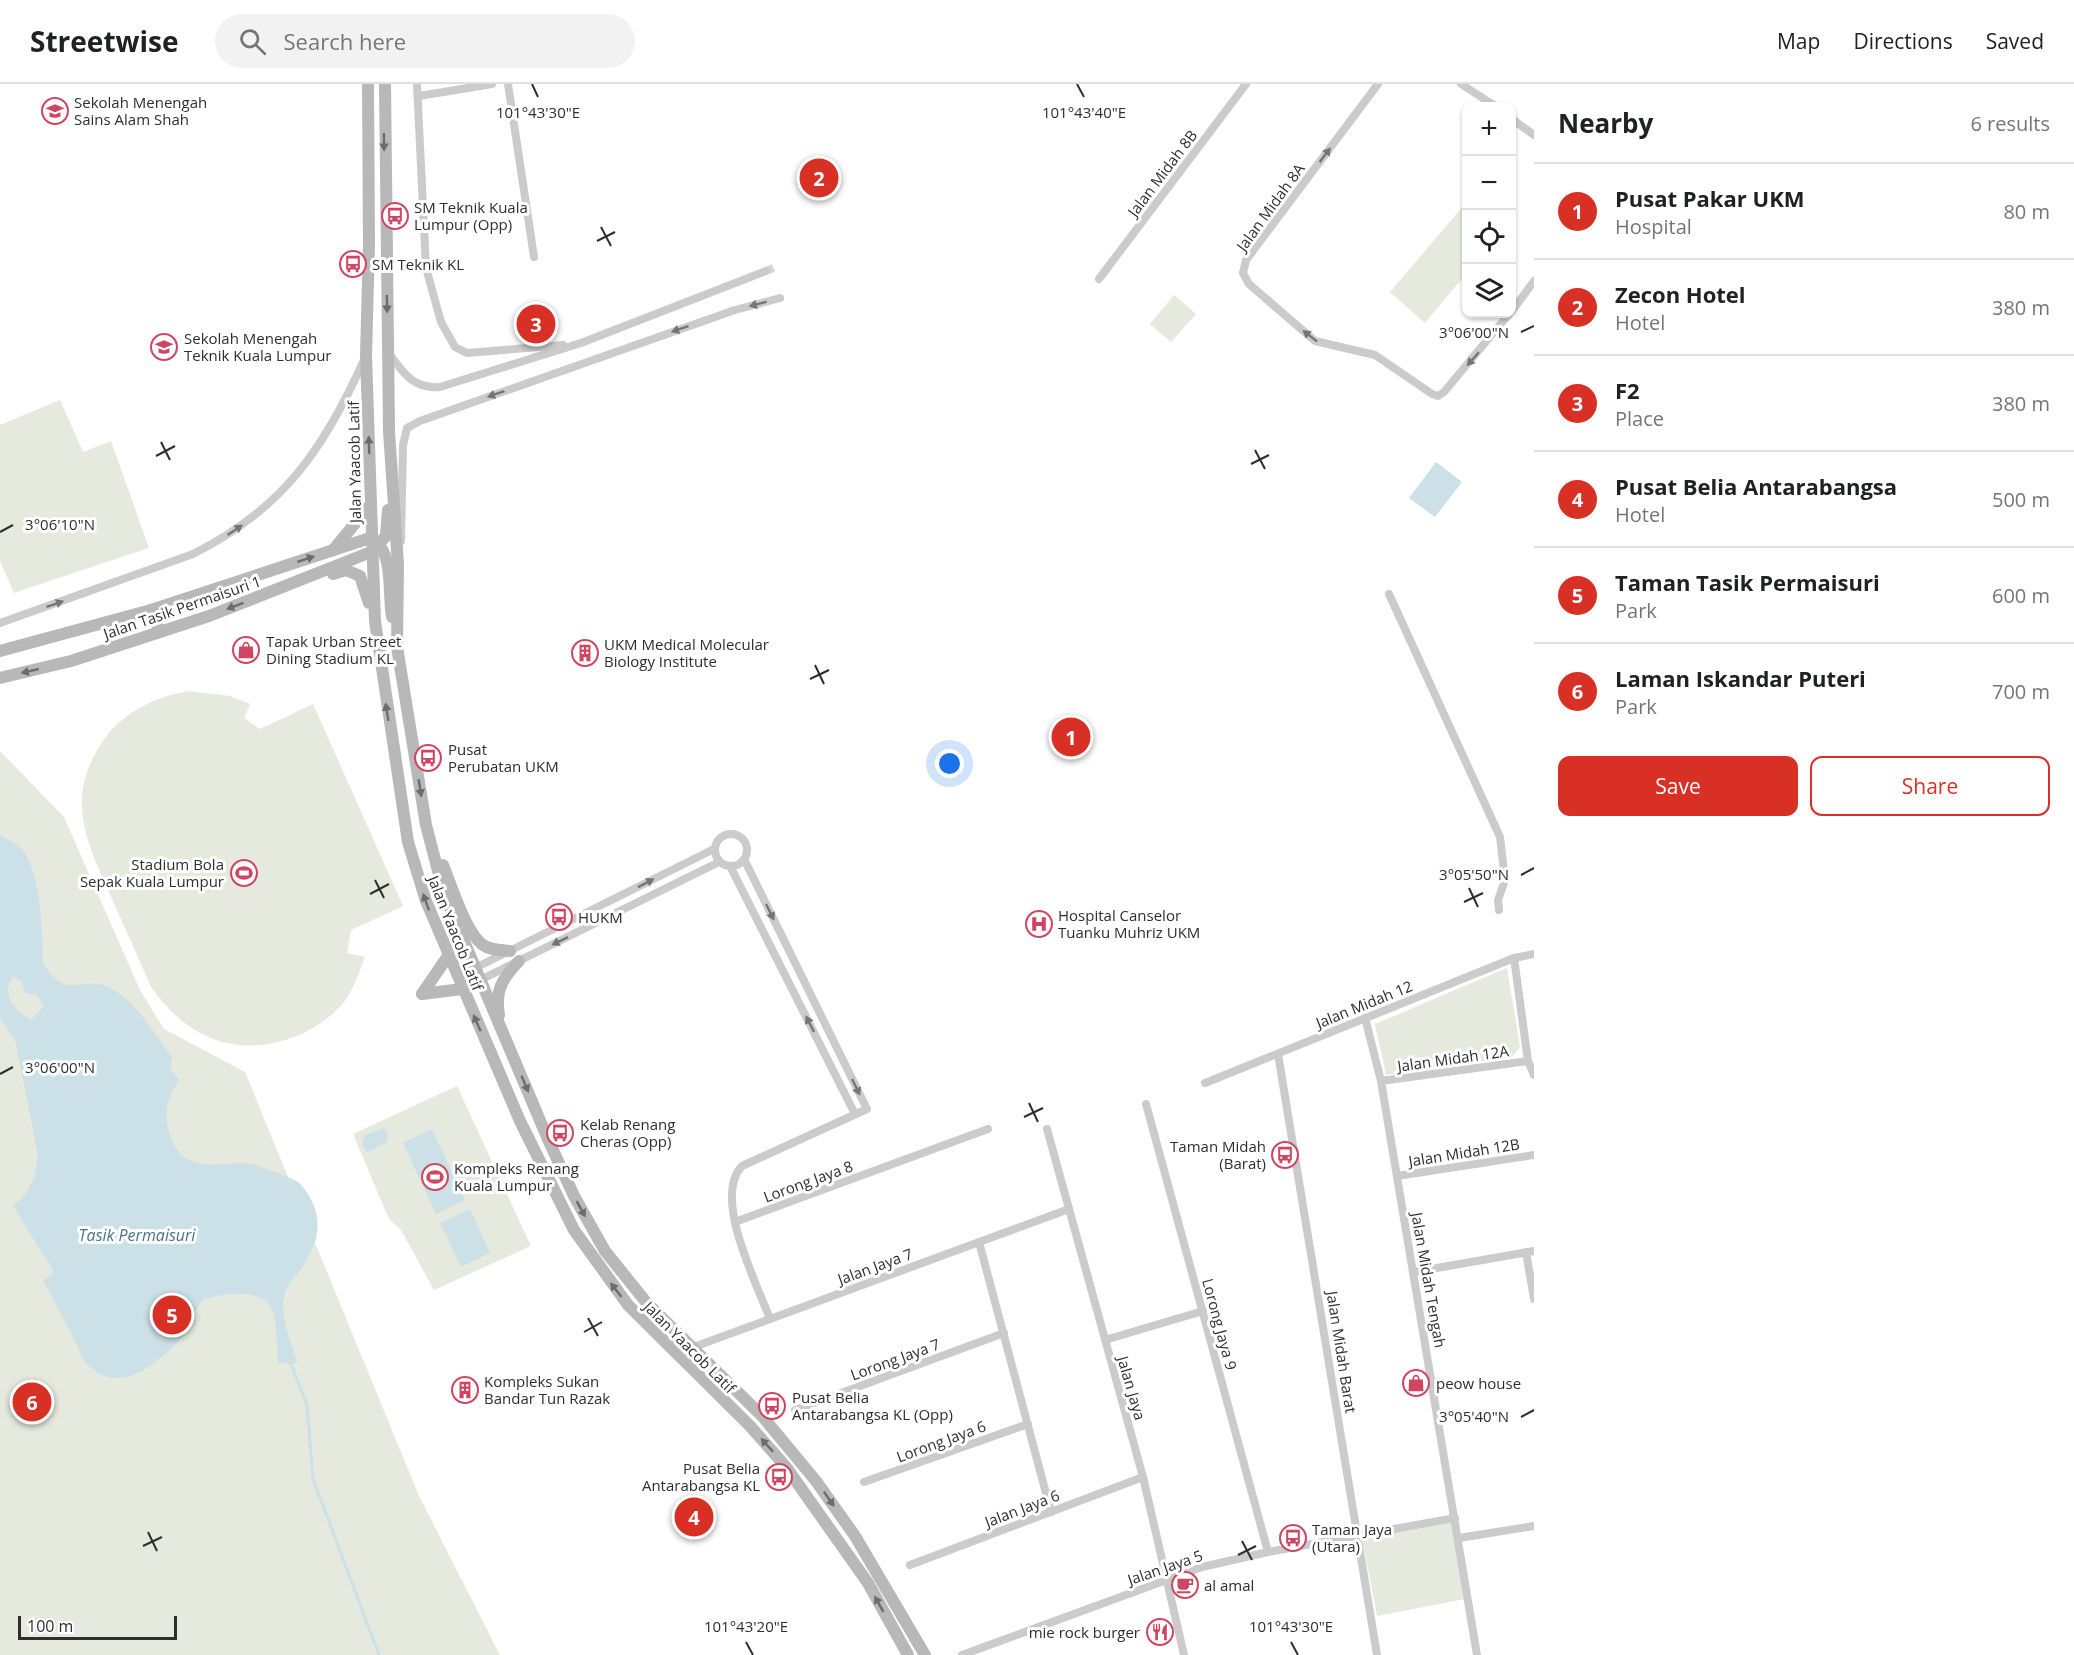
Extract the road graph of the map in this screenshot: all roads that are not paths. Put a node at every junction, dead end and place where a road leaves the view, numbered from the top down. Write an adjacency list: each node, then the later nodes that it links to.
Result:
1 (368, 84): 22 (street, Jalan Yaacob Latif)
2 (385, 84): 21 (street, Jalan Yaacob Latif, one-way to 21)
3 (417, 84): 9 (street)
4 (492, 84): 9 (street)
5 (508, 84): 13 (street)
6 (1246, 84): 15 (street, Jalan Midah 8B)
7 (1378, 84): 19 (street, Jalan Midah 8A, one-way to 7)
8 (1461, 84): 10 (street)
9 (419, 96): 20 (street)
10 (1489, 102)
11 (1516, 122): 12 (street)
12 (1534, 135)
13 (534, 257)
14 (766, 271): 20 (street)
15 (1099, 279)
16 (1534, 281): 18 (street, Jalan Midah 8A)
17 (780, 298): 27 (street, one-way to 27)
18 (1516, 304)
19 (1505, 318)
20 (581, 343): 21 (street)
21 (387, 352): 23 (street, Jalan Yaacob Latif)
22 (366, 356): 24 (street, Jalan Yaacob Latif, one-way to 22); 32 (street, one-way to 22)
23 (389, 431): 25 (street); 27 (street, Jalan Yaacob Latif)
24 (371, 504): 25 (street, Jalan Yaacob Latif); 26 (street)
25 (373, 544): 26 (street, Jalan Tasik Permaisuri 1); 28 (street, Jalan Tasik Permaisuri 1); 31 (street, Jalan Yaacob Latif); 34 (street)
26 (333, 550): 30 (street, Jalan Tasik Permaisuri 1, one-way to 26)
27 (398, 565): 34 (street, Jalan Yaacob Latif)
28 (290, 585): 31 (street); 33 (street, Jalan Tasik Permaisuri 1, one-way to 33)
29 (1389, 594): 42 (street)
30 (151, 610): 33 (street); 35 (street, Jalan Tasik Permaisuri 1)
31 (375, 621): 45 (street, Jalan Yaacob Latif, one-way to 31)
32 (0, 623)
33 (160, 632): 36 (street, Jalan Tasik Permaisuri 1, one-way to 36)
34 (397, 647): 37 (street, Jalan Yaacob Latif, one-way to 37)
35 (0, 651)
36 (0, 678)
37 (426, 825): 43 (street); 48 (street, Jalan Yaacob Latif)
38 (714, 849): 39 (street); 40 (street); 43 (street, one-way to 38)
39 (744, 860): 41 (street); 59 (street, one-way to 59)
40 (719, 862): 41 (street); 47 (street, one-way to 47)
41 (730, 866): 59 (street, one-way to 41)
42 (1499, 910)
43 (510, 951): 48 (street)
44 (1534, 954): 46 (street, Jalan Midah 12)
45 (448, 956): 50 (street, Jalan Yaacob Latif); 50 (street)
46 (1514, 958): 51 (street, Jalan Midah 12); 54 (street)
47 (519, 961): 49 (street); 52 (street)
48 (474, 968): 49 (street, Jalan Yaacob Latif); 50 (street)
49 (480, 981): 50 (street); 52 (street, Jalan Yaacob Latif)
50 (460, 983): 87 (street, Jalan Yaacob Latif, one-way to 50)
51 (1365, 1018): 53 (street, Jalan Midah 12); 56 (street, Jalan Midah Tengah)
52 (502, 1031): 74 (street, Jalan Yaacob Latif, one-way to 74)
53 (1278, 1054): 57 (street, Jalan Midah 12); 82 (street, Jalan Midah Barat)
54 (1528, 1061): 55 (street); 56 (street, Jalan Midah 12A)
55 (1534, 1075)
56 (1382, 1081): 63 (street, Jalan Midah Tengah)
57 (1205, 1083)
58 (1146, 1104): 70 (street, Lorong Jaya 9)
59 (855, 1114): 65 (street)
60 (988, 1129): 65 (street, Lorong Jaya 8)
61 (1047, 1129): 64 (street, Jalan Jaya)
62 (1534, 1155): 63 (street, Jalan Midah 12B)
63 (1397, 1176): 68 (street, Jalan Midah Tengah)
64 (1069, 1209): 66 (street, Jalan Jaya 7); 73 (street, Jalan Jaya)
65 (735, 1222): 71 (street)
66 (979, 1242): 71 (street, Jalan Jaya 7); 72 (street)
67 (1530, 1251): 68 (street); 69 (street)
68 (1414, 1272): 80 (street, Jalan Midah Tengah)
69 (1534, 1299)
70 (1203, 1311): 73 (street); 84 (street, Lorong Jaya 9)
71 (770, 1319): 74 (street, Jalan Jaya 7)
72 (1004, 1333): 75 (street, Lorong Jaya 7); 76 (street)
73 (1105, 1340): 77 (street, Jalan Jaya)
74 (691, 1348): 88 (street, Jalan Yaacob Latif, one-way to 88)
75 (795, 1410)
76 (1028, 1424): 78 (street, Lorong Jaya 6); 79 (street)
77 (1143, 1477): 79 (street, Jalan Jaya 6); 86 (street, Jalan Jaya)
78 (864, 1482)
79 (1051, 1512): 85 (street, Jalan Jaya 6)
80 (1455, 1518): 82 (street, Jalan Jaya 5); 83 (street, Jalan Midah Tengah)
81 (1534, 1526): 83 (street)
82 (1359, 1536): 84 (street, Jalan Jaya 5); 91 (street, Jalan Midah Barat)
83 (1460, 1538): 92 (street, Jalan Midah Tengah)
84 (1268, 1552): 86 (street, Jalan Jaya 5)
85 (910, 1565)
86 (1167, 1579): 89 (street, Jalan Jaya 5); 90 (street, Jalan Jaya)
87 (908, 1655)
88 (925, 1655)
89 (962, 1655)
90 (1184, 1655)
91 (1377, 1655)
92 (1477, 1655)

